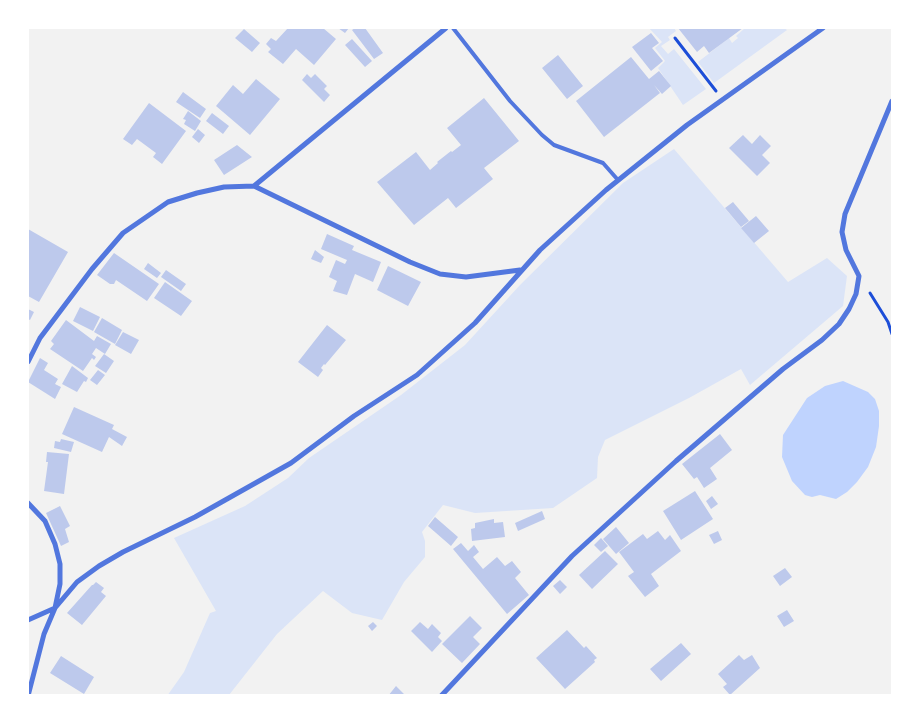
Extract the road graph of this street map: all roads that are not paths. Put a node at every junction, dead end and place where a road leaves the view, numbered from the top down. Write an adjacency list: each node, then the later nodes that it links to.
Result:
1 (446, 28): 6 (street)
2 (454, 28): 5 (lane)
3 (823, 28): 5 (street)
4 (892, 101): 13 (street)
5 (618, 180): 7 (street)
6 (254, 186): 7 (street); 8 (street)
7 (520, 270): 10 (street)
8 (28, 362)
9 (28, 503): 10 (street)
10 (55, 608): 11 (street); 12 (street)
11 (28, 620)
12 (28, 696)
13 (441, 696)

